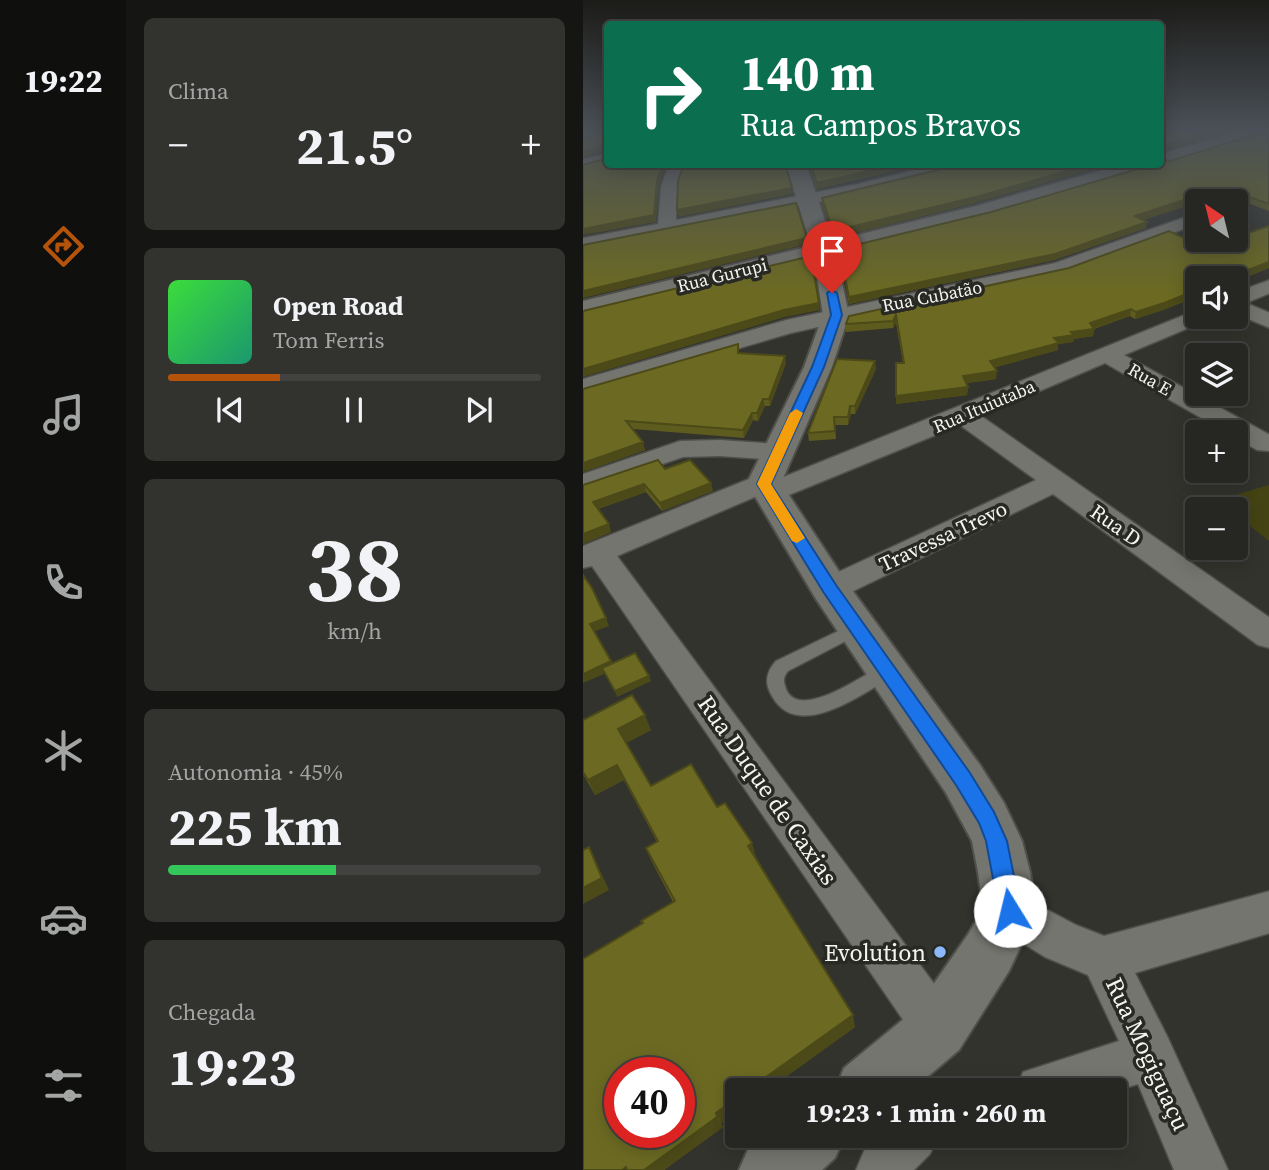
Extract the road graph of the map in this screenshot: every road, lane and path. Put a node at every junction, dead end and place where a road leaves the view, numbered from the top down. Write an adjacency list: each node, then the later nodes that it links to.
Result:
1 (670, 185): 7 (street)
2 (802, 185): 5 (street)
3 (870, 185): 5 (street)
4 (1079, 185): 9 (street, Rua Gurupi)
5 (807, 199): 7 (street); 9 (street)
6 (1185, 222): 14 (street, Rua Cubatão)
7 (667, 226): 8 (street)
8 (583, 244)
9 (824, 250): 12 (street, Rua Gurupi); 14 (street)
10 (1269, 286): 11 (street)
11 (1248, 294)
12 (583, 309)
13 (1248, 312): 16 (street)
14 (836, 315): 18 (street, Rua Cubatão); 21 (street)
15 (1185, 321): 17 (street, Rua Ituiutaba)
16 (1269, 322)
17 (1107, 355): 19 (street, Rua Ituiutaba); 20 (street, Rua E)
18 (583, 387)
19 (963, 415): 21 (street, Rua Ituiutaba); 22 (street, Rua D)
20 (1266, 444)
21 (770, 476): 23 (street); 24 (street, Rua Ituiutaba); 25 (street)
22 (1055, 482): 25 (street, Travessa Trevo); 27 (street, Rua D)
23 (583, 483)
24 (591, 555): 32 (street, Rua Duque de Caxias)
25 (830, 589): 26 (street)
26 (857, 628): 28 (street); 28 (lane)
27 (1269, 636)
28 (887, 671): 29 (street)
29 (1010, 911): 31 (street, Rua Mogiguaçu); 32 (street)
30 (1269, 912): 31 (street)
31 (1104, 959): 33 (street, Rua Mogiguaçu)
32 (938, 1029): 34 (street)
33 (1151, 1055): 35 (street); 40 (street, Rua Mogiguaçu)
34 (880, 1078)
35 (1079, 1078)
36 (799, 1148): 38 (street)
37 (898, 1148): 39 (street)
38 (772, 1170)
39 (883, 1170)
40 (1201, 1170)

